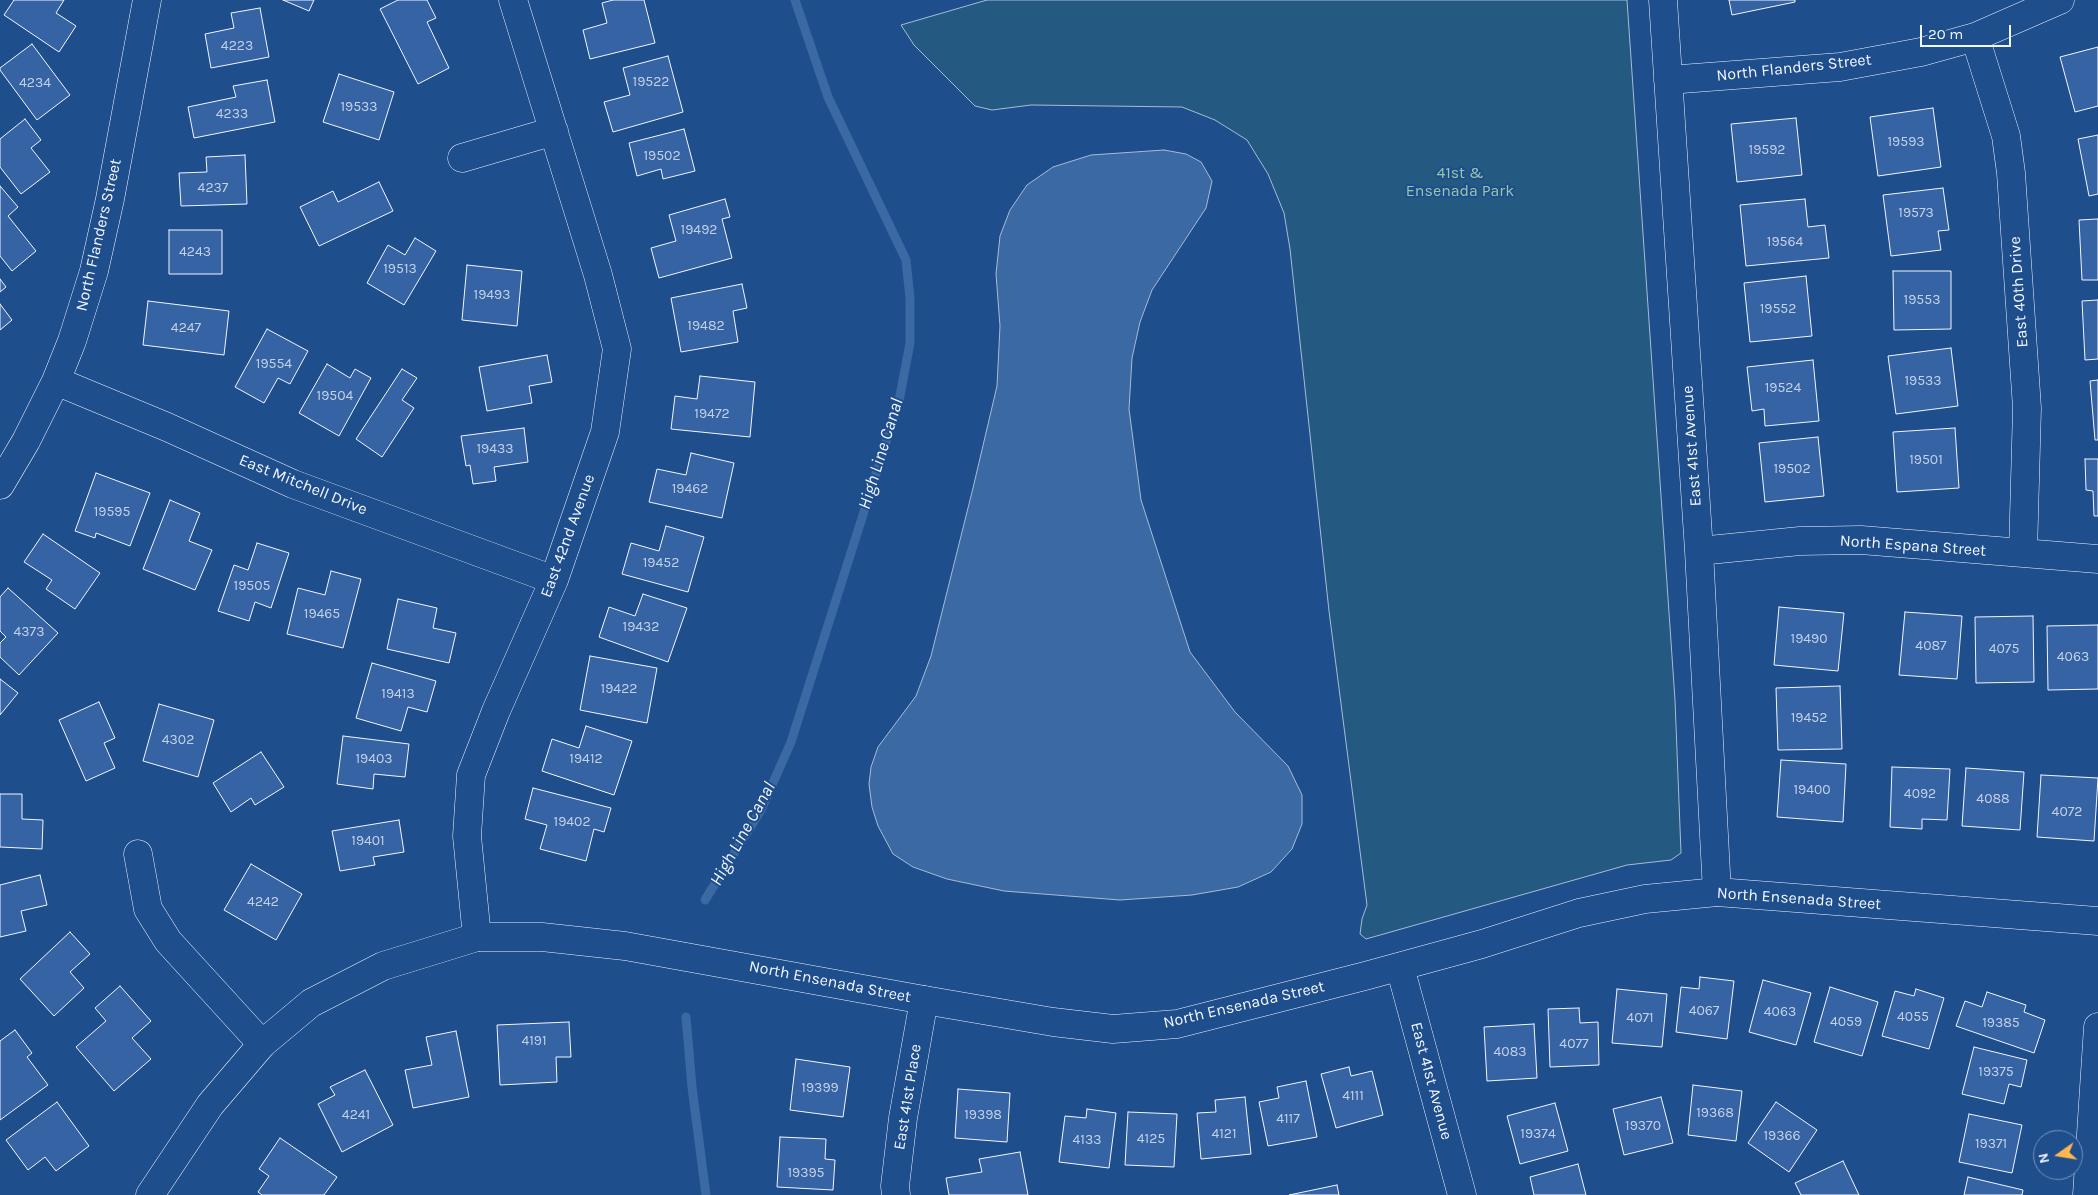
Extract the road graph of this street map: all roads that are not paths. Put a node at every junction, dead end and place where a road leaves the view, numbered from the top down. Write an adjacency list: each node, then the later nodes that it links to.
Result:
1 (146, 0): 9 (street, North Flanders Street)
2 (513, 0): 7 (street, East 42nd Avenue)
3 (1662, 0): 6 (street, East 41st Avenue)
4 (2060, 0): 5 (street, North Flanders Street)
5 (1975, 37): 6 (street, North Flanders Street); 12 (street, East 40th Drive)
6 (1668, 80): 11 (street, East 41st Avenue)
7 (554, 131): 8 (street); 14 (street, East 42nd Avenue)
8 (462, 158)
9 (56, 381): 10 (street, North Flanders Street); 14 (street, East Mitchell Drive)
10 (0, 485)
11 (1699, 551): 12 (street, North Espana Street); 16 (street, East 41st Avenue)
12 (2023, 553): 13 (street, North Espana Street)
13 (2098, 559)
14 (554, 580): 18 (street, East 42nd Avenue)
15 (138, 854): 22 (street)
16 (1717, 892): 17 (street, North Ensenada Street); 19 (street, North Ensenada Street)
17 (2098, 921)
18 (477, 937): 20 (street, North Ensenada Street); 22 (street, North Ensenada Street)
19 (1400, 967): 20 (street, North Ensenada Street); 25 (street, East 41st Avenue)
20 (924, 1000): 24 (street, East 41st Place)
21 (2098, 1027): 26 (street)
22 (262, 1044): 23 (street, North Ensenada Street)
23 (150, 1195)
24 (896, 1195)
25 (1462, 1195)
26 (2088, 1195)

